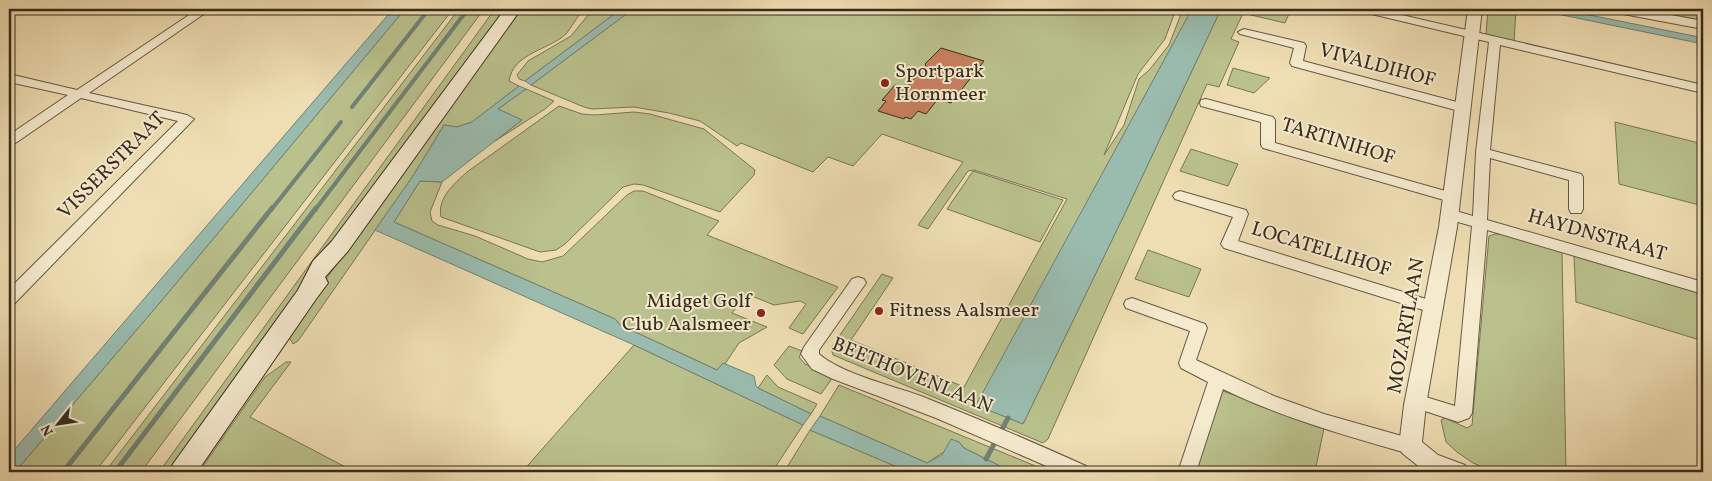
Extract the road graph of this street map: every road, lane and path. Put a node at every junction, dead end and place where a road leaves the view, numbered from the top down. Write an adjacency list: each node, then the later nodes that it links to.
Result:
1 (12, 9): 7 (street)
2 (205, 9): 14 (street)
3 (513, 9): 31 (main road)
4 (1363, 9): 10 (street)
5 (1475, 9): 10 (street, MOZARTLAAN)
6 (1618, 9): 8 (street)
7 (9, 11)
8 (1703, 25)
9 (1244, 32): 16 (street, VIVALDIHOF)
10 (1471, 36): 11 (street); 16 (street, MOZARTLAAN)
11 (1495, 40): 13 (street); 18 (street)
12 (9, 78): 14 (street)
13 (1703, 89)
14 (78, 94): 17 (street); 25 (street, VISSERSTRAAT)
15 (1206, 104): 20 (street, TARTINIHOF)
16 (1463, 108): 20 (street, MOZARTLAAN)
17 (9, 142)
18 (1483, 152): 21 (street); 22 (street)
19 (1180, 196): 27 (street, LOCATELLIHOF)
20 (1450, 205): 22 (street); 27 (street, MOZARTLAAN)
21 (1576, 209)
22 (1480, 223): 24 (street, HAYDNSTRAAT); 29 (street)
23 (858, 283): 32 (street, BEETHOVENLAAN)
24 (1703, 288)
25 (9, 299)
26 (1132, 304): 28 (street)
27 (1434, 307): 29 (street, MOZARTLAAN)
28 (1216, 380): 30 (street); 33 (street)
29 (1416, 401): 30 (street, MOZARTLAAN)
30 (1410, 446): 34 (street)
31 (182, 472)
32 (1079, 472)
33 (1187, 472)
34 (1457, 472)

